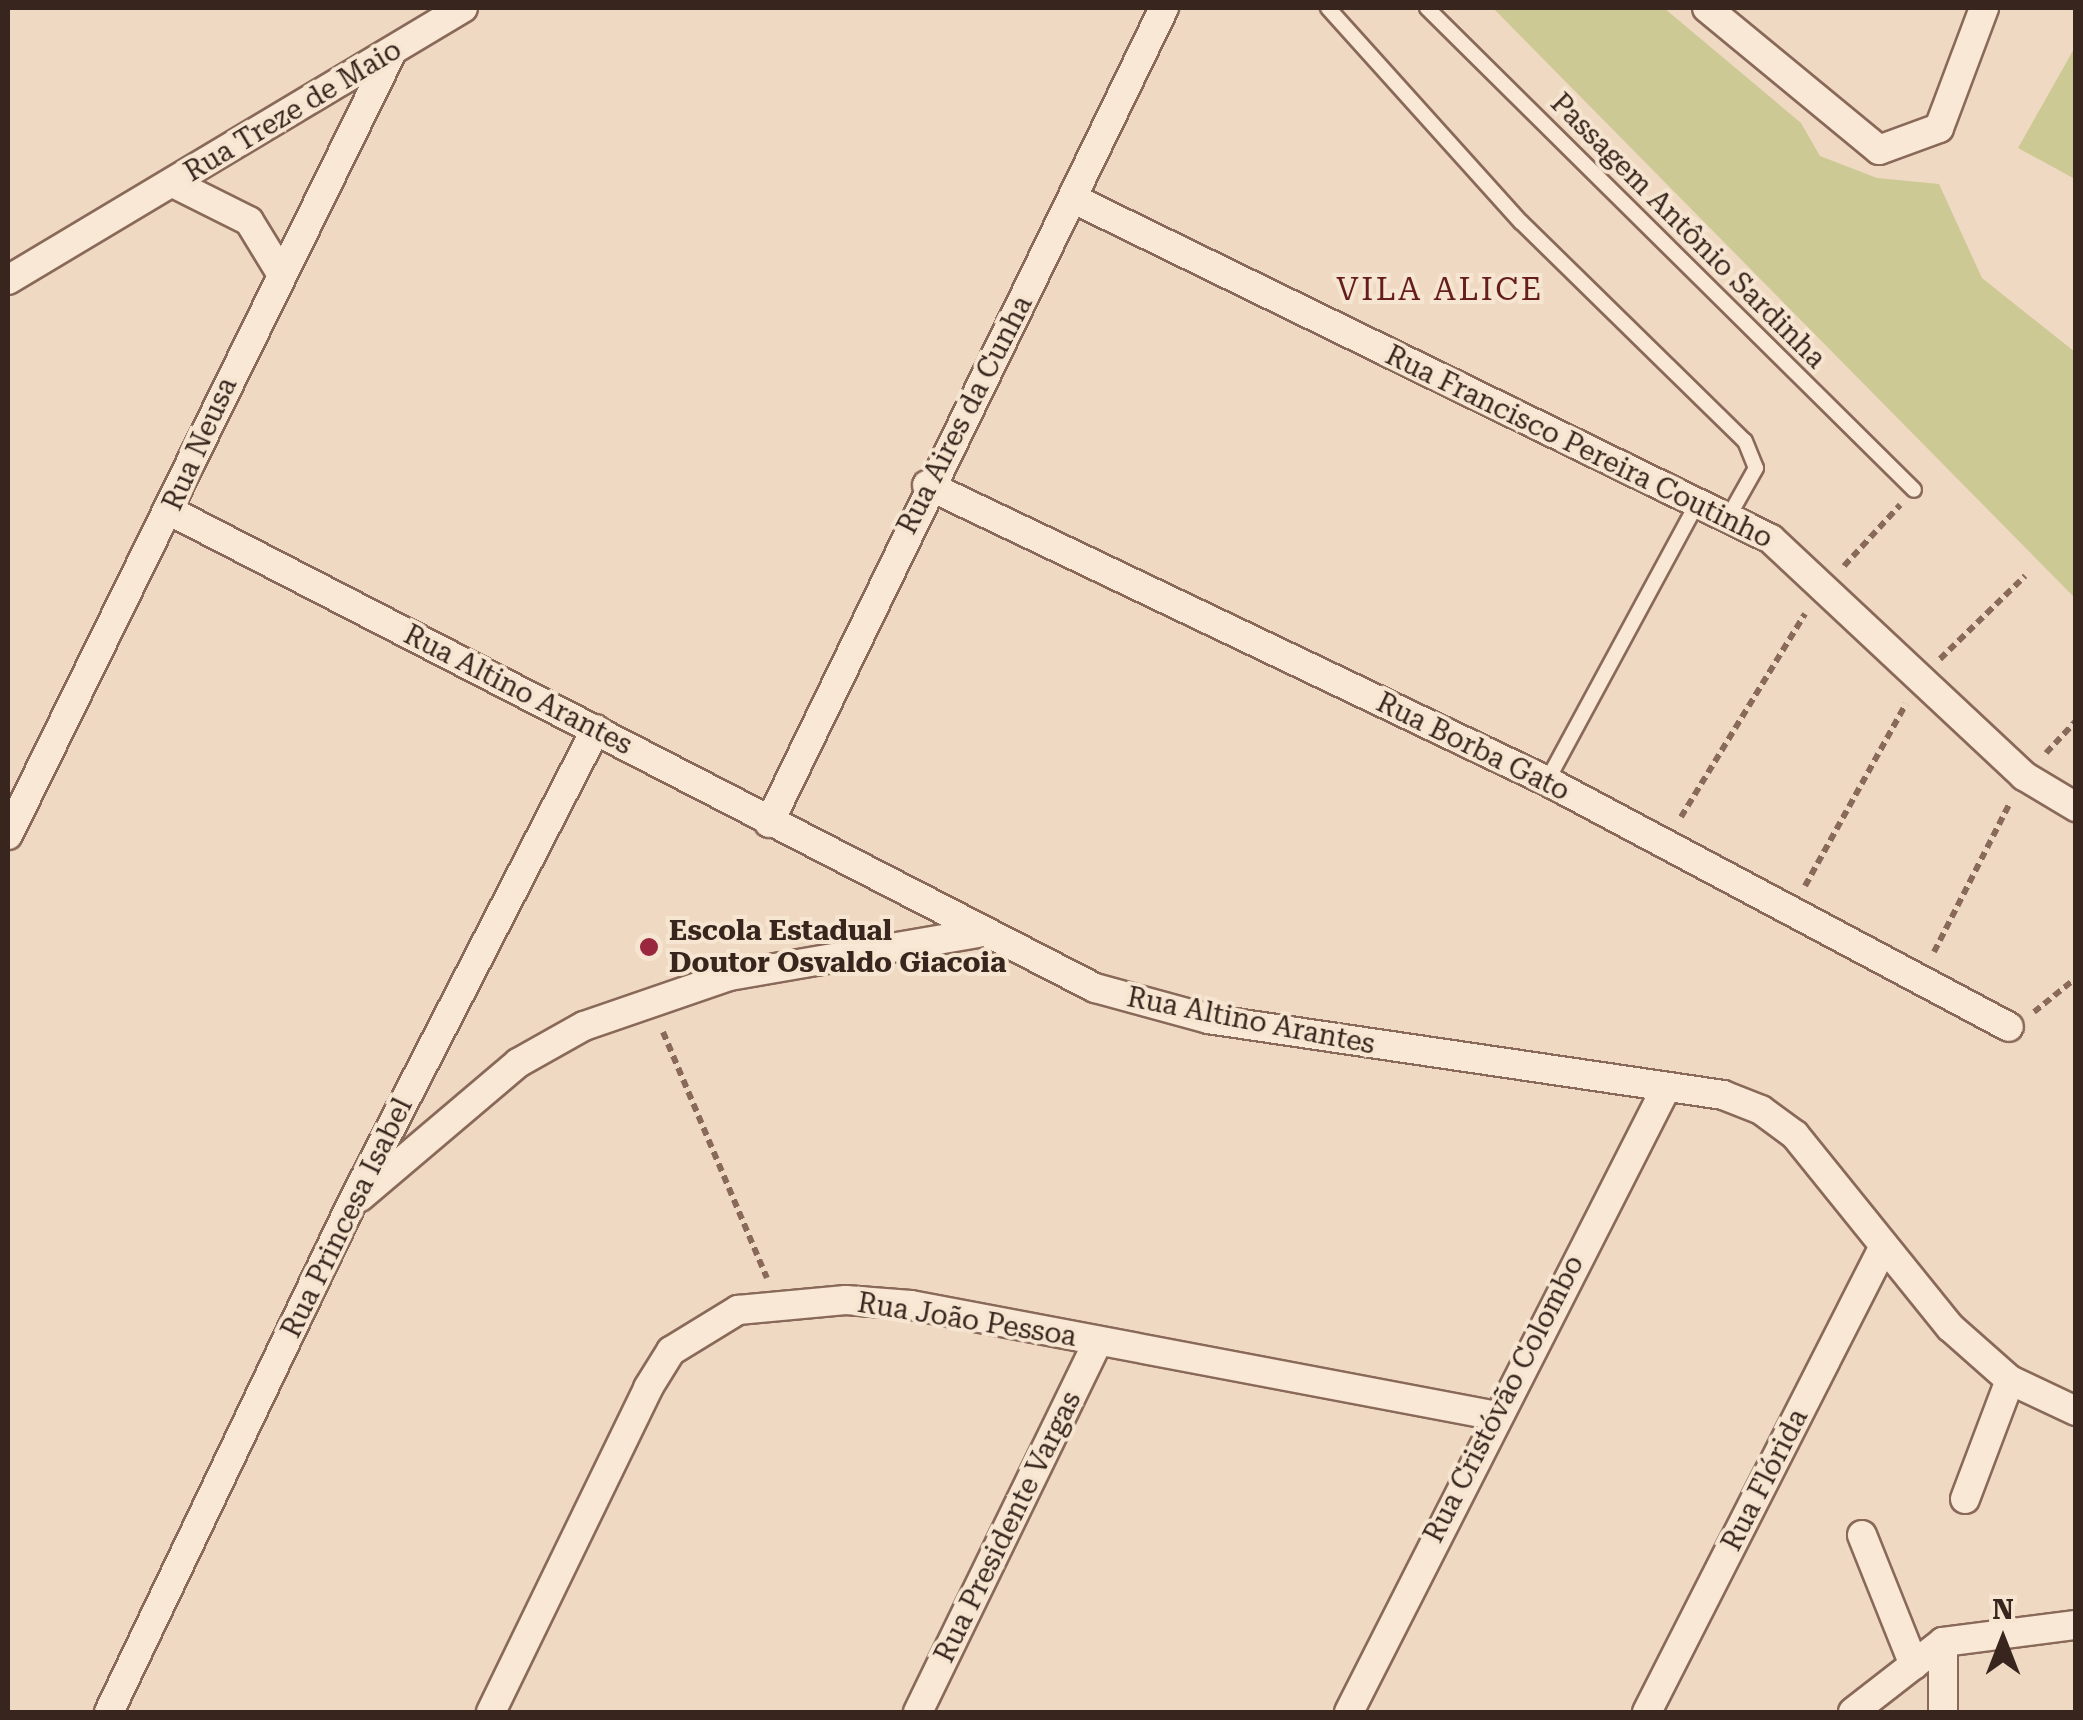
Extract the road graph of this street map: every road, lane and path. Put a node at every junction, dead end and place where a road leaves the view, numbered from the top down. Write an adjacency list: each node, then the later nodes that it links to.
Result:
1 (463, 8): 7 (street, Rua Treze de Maio)
2 (1164, 8): 9 (street, Rua Aires da Cunha)
3 (1328, 8): 16 (lane)
4 (1427, 8): 13 (lane, Passagem Antônio Sardinha)
5 (1707, 8): 6 (street)
6 (1984, 8)
7 (392, 52): 8 (street, Rua Treze de Maio); 10 (street, Rua Neusa)
8 (173, 183): 10 (street, Rua Treze de Maio); 11 (street, Rua Treze de Maio)
9 (1076, 200): 12 (street, Rua Aires da Cunha); 14 (street, Rua Francisco Pereira Coutinho)
10 (279, 270): 15 (street, Rua Neusa)
11 (8, 280)
12 (927, 484): 23 (street, Rua Borba Gato); 25 (street, Rua Aires da Cunha)
13 (1914, 490): 18 (path)
14 (1697, 504): 16 (street, Rua Francisco Pereira Coutinho); 23 (lane)
15 (170, 512): 21 (street, Rua Altino Arantes); 26 (street, Rua Neusa)
16 (1729, 516): 18 (street, Rua Francisco Pereira Coutinho)
17 (2025, 576): 19 (path)
18 (1826, 585): 19 (street, Rua Francisco Pereira Coutinho); 27 (path)
19 (1921, 677): 22 (street, Rua Francisco Pereira Coutinho); 28 (path)
20 (2076, 721): 22 (path)
21 (596, 730): 25 (street, Rua Altino Arantes); 35 (street, Rua Princesa Isabel)
22 (2024, 776): 24 (street, Rua Francisco Pereira Coutinho); 31 (path)
23 (1547, 781): 27 (street, Rua Borba Gato)
24 (2076, 808)
25 (769, 824): 29 (street, Rua Altino Arantes)
26 (8, 834)
27 (1666, 844): 28 (street, Rua Borba Gato)
28 (1792, 909): 31 (street, Rua Borba Gato)
29 (977, 933): 32 (street); 34 (street, Rua Altino Arantes)
30 (2076, 978): 33 (path)
31 (1920, 980): 33 (street, Rua Borba Gato)
32 (650, 998): 35 (street); 37 (path)
33 (2009, 1028)
34 (1666, 1088): 36 (street, Rua Altino Arantes); 41 (street, Rua Cristóvão Colombo)
35 (351, 1205): 47 (street, Rua Princesa Isabel)
36 (1883, 1248): 39 (street, Rua Altino Arantes); 51 (street, Rua Flórida)
37 (778, 1304): 38 (street, Rua João Pessoa); 48 (street, Rua João Pessoa)
38 (1098, 1341): 41 (street, Rua João Pessoa); 49 (street, Rua Presidente Vargas)
39 (2010, 1380): 40 (street, Rua Altino Arantes); 42 (street)
40 (2076, 1410)
41 (1492, 1414): 50 (street, Rua Cristóvão Colombo)
42 (1965, 1500)
43 (1862, 1536): 46 (street)
44 (2076, 1624): 45 (street)
45 (1943, 1642): 46 (street); 53 (street)
46 (1914, 1665): 52 (street)
47 (109, 1712)
48 (491, 1712)
49 (918, 1712)
50 (1348, 1712)
51 (1647, 1712)
52 (1852, 1712)
53 (1943, 1712)

